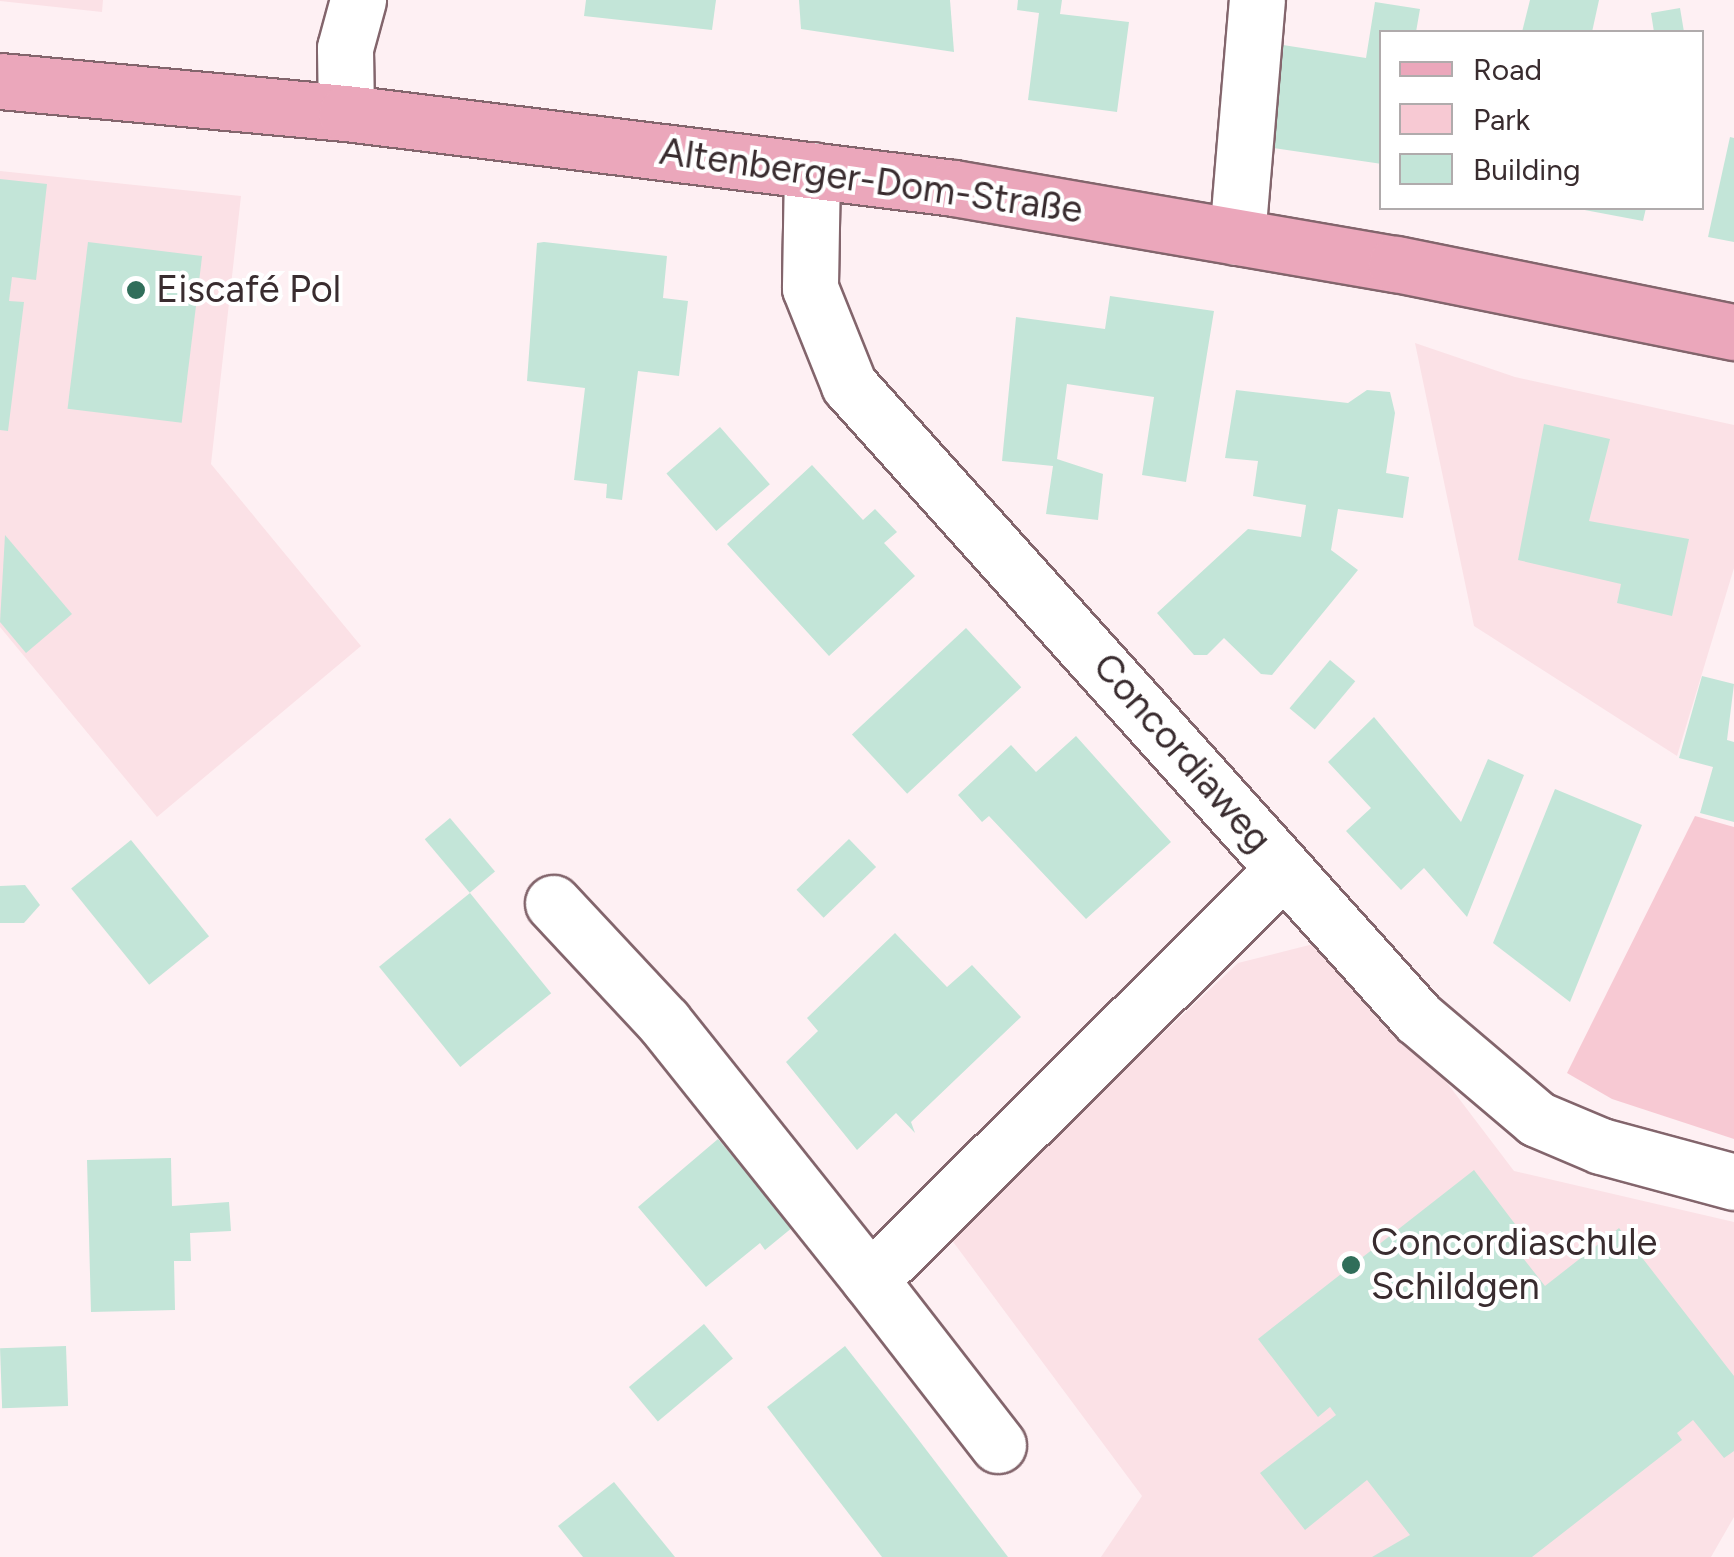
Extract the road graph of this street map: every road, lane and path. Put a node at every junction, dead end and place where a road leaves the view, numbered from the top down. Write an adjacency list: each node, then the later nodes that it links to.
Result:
1 (358, 0): 4 (street)
2 (1257, 0): 6 (street)
3 (0, 80): 4 (main road, Altenberger-Dom-Straße)
4 (346, 113): 5 (main road, Altenberger-Dom-Straße)
5 (812, 170): 6 (main road, Altenberger-Dom-Straße); 8 (street, Concordiaweg)
6 (1237, 237): 7 (main road, Altenberger-Dom-Straße)
7 (1734, 332)
8 (1284, 869): 10 (street, Concordiaweg); 11 (street)
9 (553, 903): 11 (street)
10 (1734, 1182)
11 (870, 1280): 12 (street)
12 (998, 1445)

